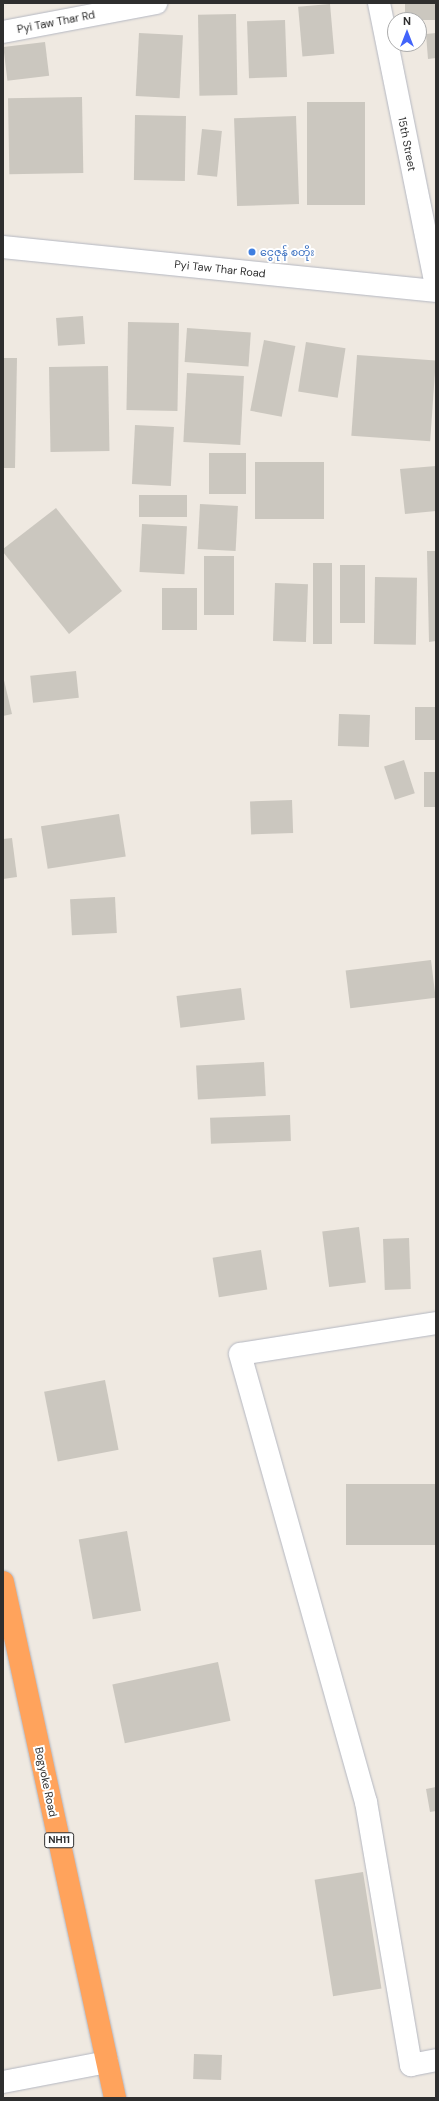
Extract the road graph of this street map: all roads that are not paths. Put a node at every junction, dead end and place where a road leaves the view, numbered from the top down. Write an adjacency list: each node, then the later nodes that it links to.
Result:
1 (156, 3): 3 (street, Pyi Taw Thar Rd)
2 (379, 3): 5 (street, 15th Street)
3 (3, 32)
4 (3, 247): 6 (street, Pyi Taw Thar Road)
5 (436, 286)
6 (436, 291)
7 (436, 1324): 9 (street)
8 (3, 1582): 10 (highway, Bogyoke Road / NH11)
9 (436, 2060)
10 (107, 2062): 11 (street); 12 (highway, Bogyoke Road / NH11)
11 (3, 2082)
12 (115, 2098)

